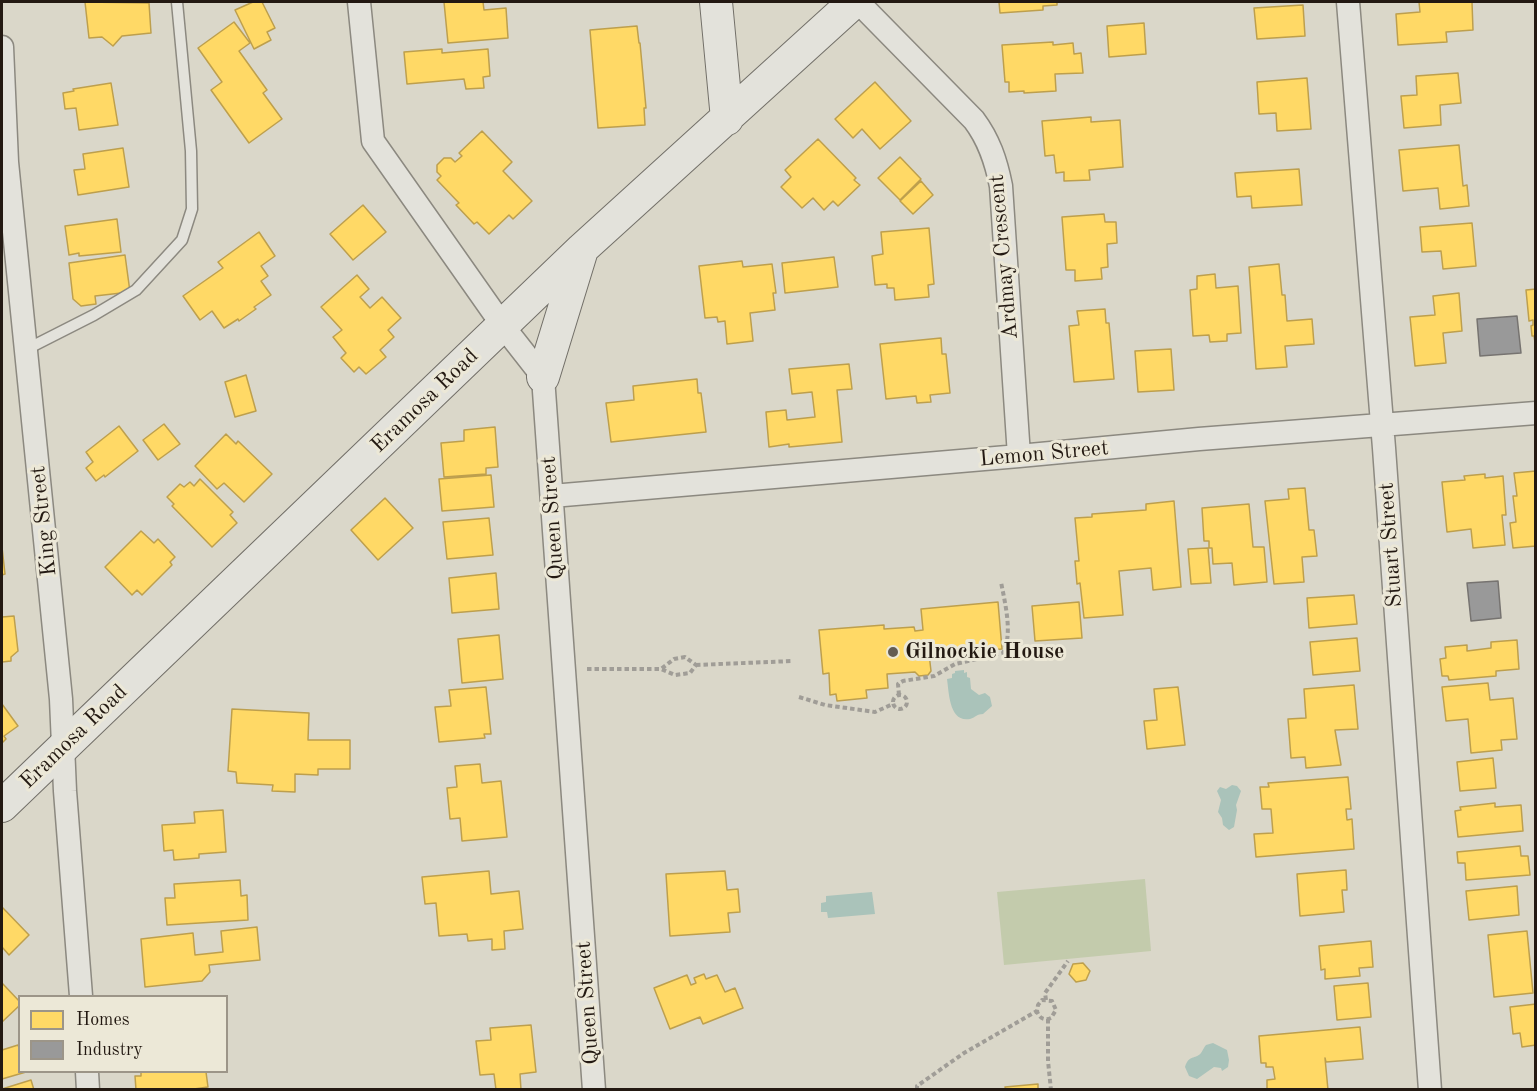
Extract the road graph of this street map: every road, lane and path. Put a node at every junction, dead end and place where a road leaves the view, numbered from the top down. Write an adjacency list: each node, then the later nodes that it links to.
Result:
1 (177, 2): 11 (lane)
2 (359, 2): 10 (street)
3 (716, 2): 7 (main road)
4 (856, 2): 7 (main road, Eramosa Road); 15 (street, Ardmay Crescent)
5 (1348, 2): 14 (street, Stuart Street)
6 (2, 47): 8 (street, King Street)
7 (727, 119): 9 (main road, Eramosa Road)
8 (4, 164): 11 (street, King Street)
9 (582, 249): 10 (main road, Eramosa Road); 12 (main road)
10 (503, 326): 12 (street); 25 (main road, Eramosa Road)
11 (27, 349): 25 (street, King Street)
12 (543, 377): 16 (street, Queen Street)
13 (1536, 413): 14 (street, Lemon Street)
14 (1382, 426): 15 (street, Lemon Street); 37 (street, Stuart Street)
15 (1019, 456): 16 (street, Lemon Street)
16 (552, 496): 34 (street, Queen Street)
17 (1001, 582): 22 (path)
18 (792, 661): 19 (path)
19 (696, 665): 21 (path); 21 (path)
20 (591, 669): 21 (path)
21 (661, 669)
22 (899, 695): 24 (path); 24 (path)
23 (799, 697): 24 (path)
24 (893, 704)
25 (63, 747): 26 (main road, Eramosa Road); 28 (street, King Street)
26 (2, 806)
27 (1068, 961): 29 (path)
28 (81, 995)
29 (1046, 1000): 30 (path); 31 (path)
30 (1036, 1011): 31 (path); 35 (path)
31 (1048, 1019): 36 (path)
32 (87, 1073): 33 (street)
33 (88, 1089)
34 (594, 1089)
35 (917, 1089)
36 (1051, 1089)
37 (1430, 1089)

